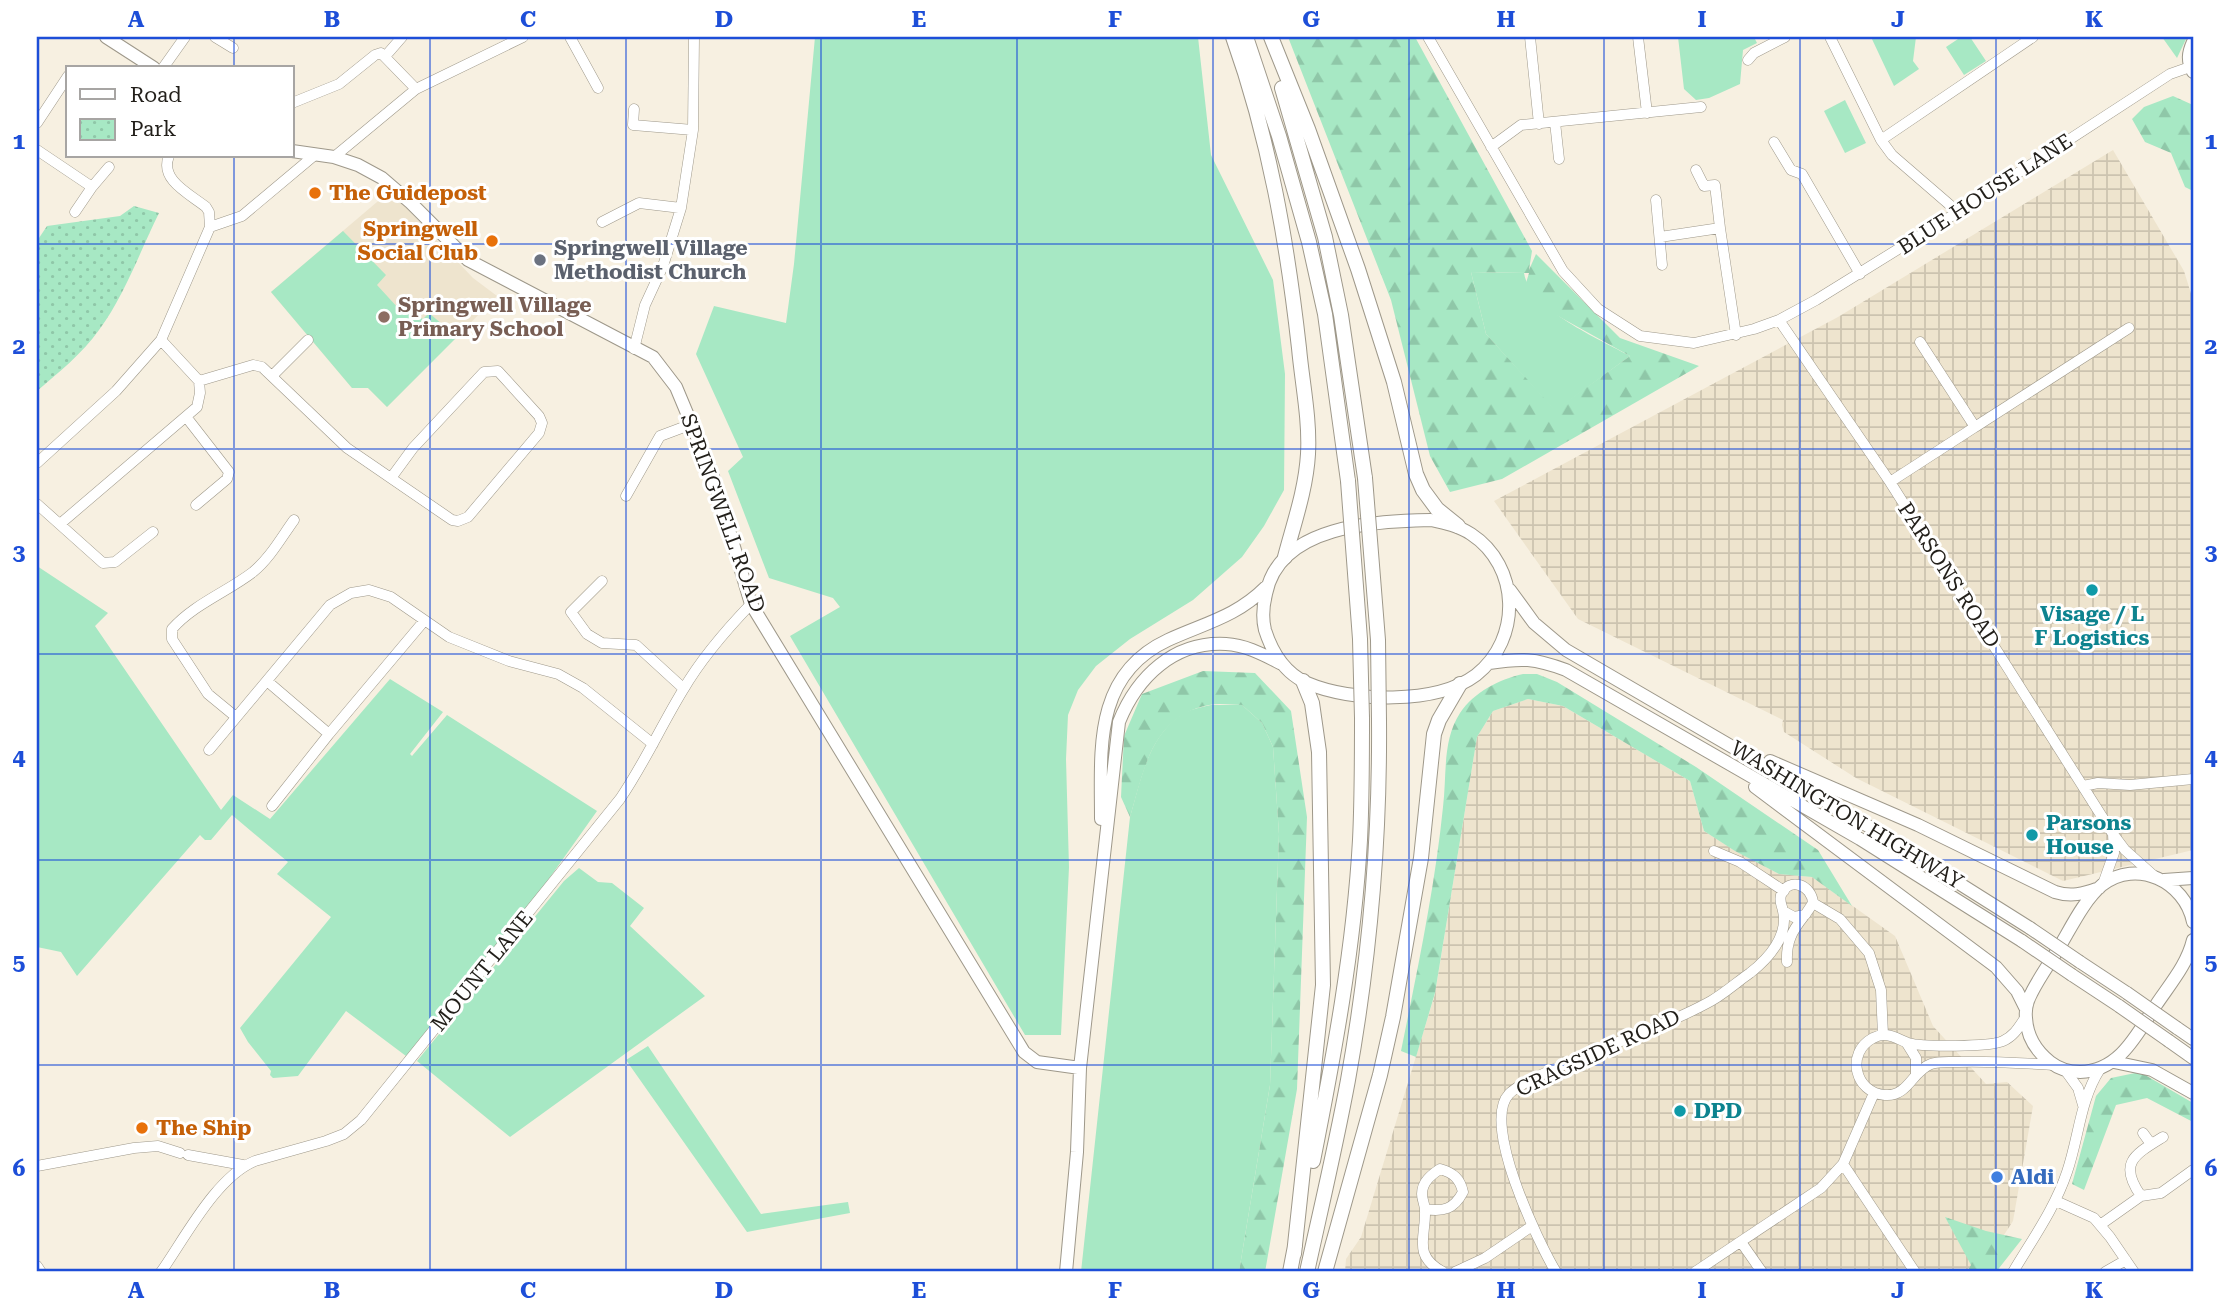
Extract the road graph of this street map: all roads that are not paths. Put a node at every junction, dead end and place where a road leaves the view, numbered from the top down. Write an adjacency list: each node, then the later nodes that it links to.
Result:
1 (106, 37): 22 (main road)
2 (185, 37): 23 (street)
3 (215, 37): 19 (street)
4 (402, 37): 20 (street)
5 (523, 37): 27 (street)
6 (570, 37): 26 (street)
7 (694, 37): 35 (street)
8 (1233, 37): 80 (highway)
9 (1246, 37): 140 (highway, bridge)
10 (1266, 37): 147 (highway, bridge)
11 (1271, 37): 78 (highway)
12 (1428, 37): 38 (street, BLUE HOUSE LANE)
13 (1530, 37): 34 (street)
14 (1638, 37): 31 (street)
15 (1785, 37): 21 (street)
16 (1830, 37): 36 (street)
17 (2033, 37): 36 (street)
18 (2193, 42): 24 (main road)
19 (233, 48)
20 (388, 52)
21 (1748, 60)
22 (151, 66)
23 (164, 66)
24 (2192, 69): 51 (street, BLUE HOUSE LANE)
25 (66, 79): 33 (street)
26 (598, 88)
27 (416, 89): 28 (street); 42 (street)
28 (294, 102)
29 (1701, 107): 31 (street)
30 (634, 109): 35 (street)
31 (1647, 113): 32 (street)
32 (1555, 122): 34 (street); 44 (street)
33 (37, 123)
34 (1539, 124): 38 (street)
35 (693, 130): 49 (street)
36 (1881, 141): 51 (street)
37 (1774, 142): 57 (street)
38 (1491, 147): 60 (street, BLUE HOUSE LANE)
39 (37, 150): 47 (street)
40 (294, 151): 41 (main road, SPRINGWELL ROAD)
41 (316, 154): 42 (main road, SPRINGWELL ROAD); 53 (street)
42 (334, 157): 64 (main road, SPRINGWELL ROAD)
43 (169, 158): 53 (street)
44 (1559, 159)
45 (109, 167): 47 (street)
46 (1696, 170): 54 (street)
47 (92, 187): 50 (street)
48 (1656, 200): 55 (street)
49 (681, 208): 52 (street); 64 (street)
50 (75, 212)
51 (1958, 212): 57 (street, BLUE HOUSE LANE)
52 (602, 222)
53 (210, 228): 61 (street)
54 (1720, 228): 55 (street); 60 (street)
55 (1660, 237): 56 (street)
56 (1662, 265)
57 (1860, 274): 58 (street, BLUE HOUSE LANE)
58 (1779, 320): 60 (street, BLUE HOUSE LANE); 72 (street, PARSONS ROAD)
59 (2129, 328): 69 (street)
60 (1736, 335)
61 (161, 340): 66 (street); 70 (street)
62 (308, 340): 65 (street)
63 (1920, 342): 69 (street)
64 (635, 349): 68 (main road, SPRINGWELL ROAD)
65 (272, 376): 66 (street); 71 (street)
66 (198, 381): 67 (street)
67 (187, 418): 75 (street); 77 (street)
68 (692, 424): 73 (street); 84 (main road, SPRINGWELL ROAD)
69 (1975, 427): 72 (street)
70 (37, 463)
71 (391, 478): 71 (street)
72 (1889, 482): 99 (street, PARSONS ROAD)
73 (626, 496)
74 (37, 504): 77 (street)
75 (196, 505)
76 (294, 520): 92 (street)
77 (60, 524): 79 (street)
78 (1458, 526): 80 (main road); 82 (main road)
79 (153, 532)
80 (1285, 557): 83 (main road)
81 (602, 581): 91 (street)
82 (1507, 586): 86 (main road); 94 (main road, WASHINGTON HIGHWAY)
83 (1267, 587): 87 (main road); 103 (main road)
84 (751, 604): 91 (street, MOUNT LANE); 120 (main road, SPRINGWELL ROAD)
85 (424, 621): 88 (street); 93 (street); 95 (street)
86 (1489, 663): 90 (main road); 97 (main road, WASHINGTON HIGHWAY)
87 (1282, 664): 89 (main road); 103 (main road)
88 (267, 681): 92 (street); 93 (street)
89 (1303, 681): 90 (main road); 140 (highway)
90 (1460, 684): 148 (highway)
91 (684, 688): 95 (street, MOUNT LANE)
92 (236, 717): 96 (street)
93 (329, 734): 100 (street)
94 (1721, 739): 106 (main road); 116 (main road, WASHINGTON HIGHWAY, bridge)
95 (653, 744): 132 (street, MOUNT LANE)
96 (209, 750)
97 (1710, 754): 114 (main road); 118 (main road, WASHINGTON HIGHWAY, bridge)
98 (2193, 779): 99 (street)
99 (2083, 786): 101 (street, PARSONS ROAD)
100 (272, 806)
101 (2113, 834): 104 (street, PARSONS ROAD); 106 (street)
102 (1714, 851): 107 (street)
103 (1101, 875): 120 (main road)
104 (2159, 878): 105 (main road); 106 (main road); 111 (main road)
105 (2193, 878)
106 (2101, 886): 114 (main road)
107 (1784, 891): 108 (street); 109 (street)
108 (1813, 903): 110 (street); 115 (street)
109 (1783, 911): 110 (street); 113 (street)
110 (1805, 915): 113 (street)
111 (2193, 922)
112 (2193, 940): 119 (main road)
113 (1776, 947): 138 (street, CRAGSIDE ROAD)
114 (2026, 1014): 117 (street); 121 (main road)
115 (1883, 1035): 117 (street); 124 (street)
116 (2193, 1039)
117 (1906, 1042): 123 (street)
118 (2193, 1058)
119 (2114, 1062): 122 (main road); 125 (main road)
120 (1080, 1068): 145 (main road)
121 (2059, 1068): 122 (main road); 123 (street); 126 (street)
122 (2101, 1069): 126 (street)
123 (1916, 1074): 124 (street)
124 (1874, 1093): 130 (street)
125 (2193, 1093)
126 (2083, 1106): 135 (street)
127 (2143, 1133): 129 (street)
128 (2163, 1137): 129 (street)
129 (2151, 1144): 134 (street)
130 (1843, 1164): 139 (street); 154 (street)
131 (37, 1166): 132 (street)
132 (244, 1166): 144 (street, MOUNT LANE)
133 (2193, 1170): 134 (street)
134 (2141, 1196): 137 (street)
135 (2056, 1201): 137 (street); 155 (street)
136 (1425, 1209): 136 (street); 149 (street)
137 (2100, 1225): 141 (street)
138 (1532, 1226): 150 (street); 151 (street, CRAGSIDE ROAD)
139 (1741, 1242): 152 (street); 153 (street)
140 (1294, 1254): 146 (highway)
141 (2126, 1260): 156 (street); 157 (street)
142 (37, 1266): 143 (street)
143 (41, 1272)
144 (161, 1272)
145 (1066, 1272)
146 (1290, 1272)
147 (1307, 1272)
148 (1325, 1272)
149 (1443, 1272)
150 (1455, 1272)
151 (1556, 1272)
152 (1695, 1272)
153 (1762, 1272)
154 (1914, 1272)
155 (2013, 1272)
156 (2105, 1272)
157 (2134, 1272)

